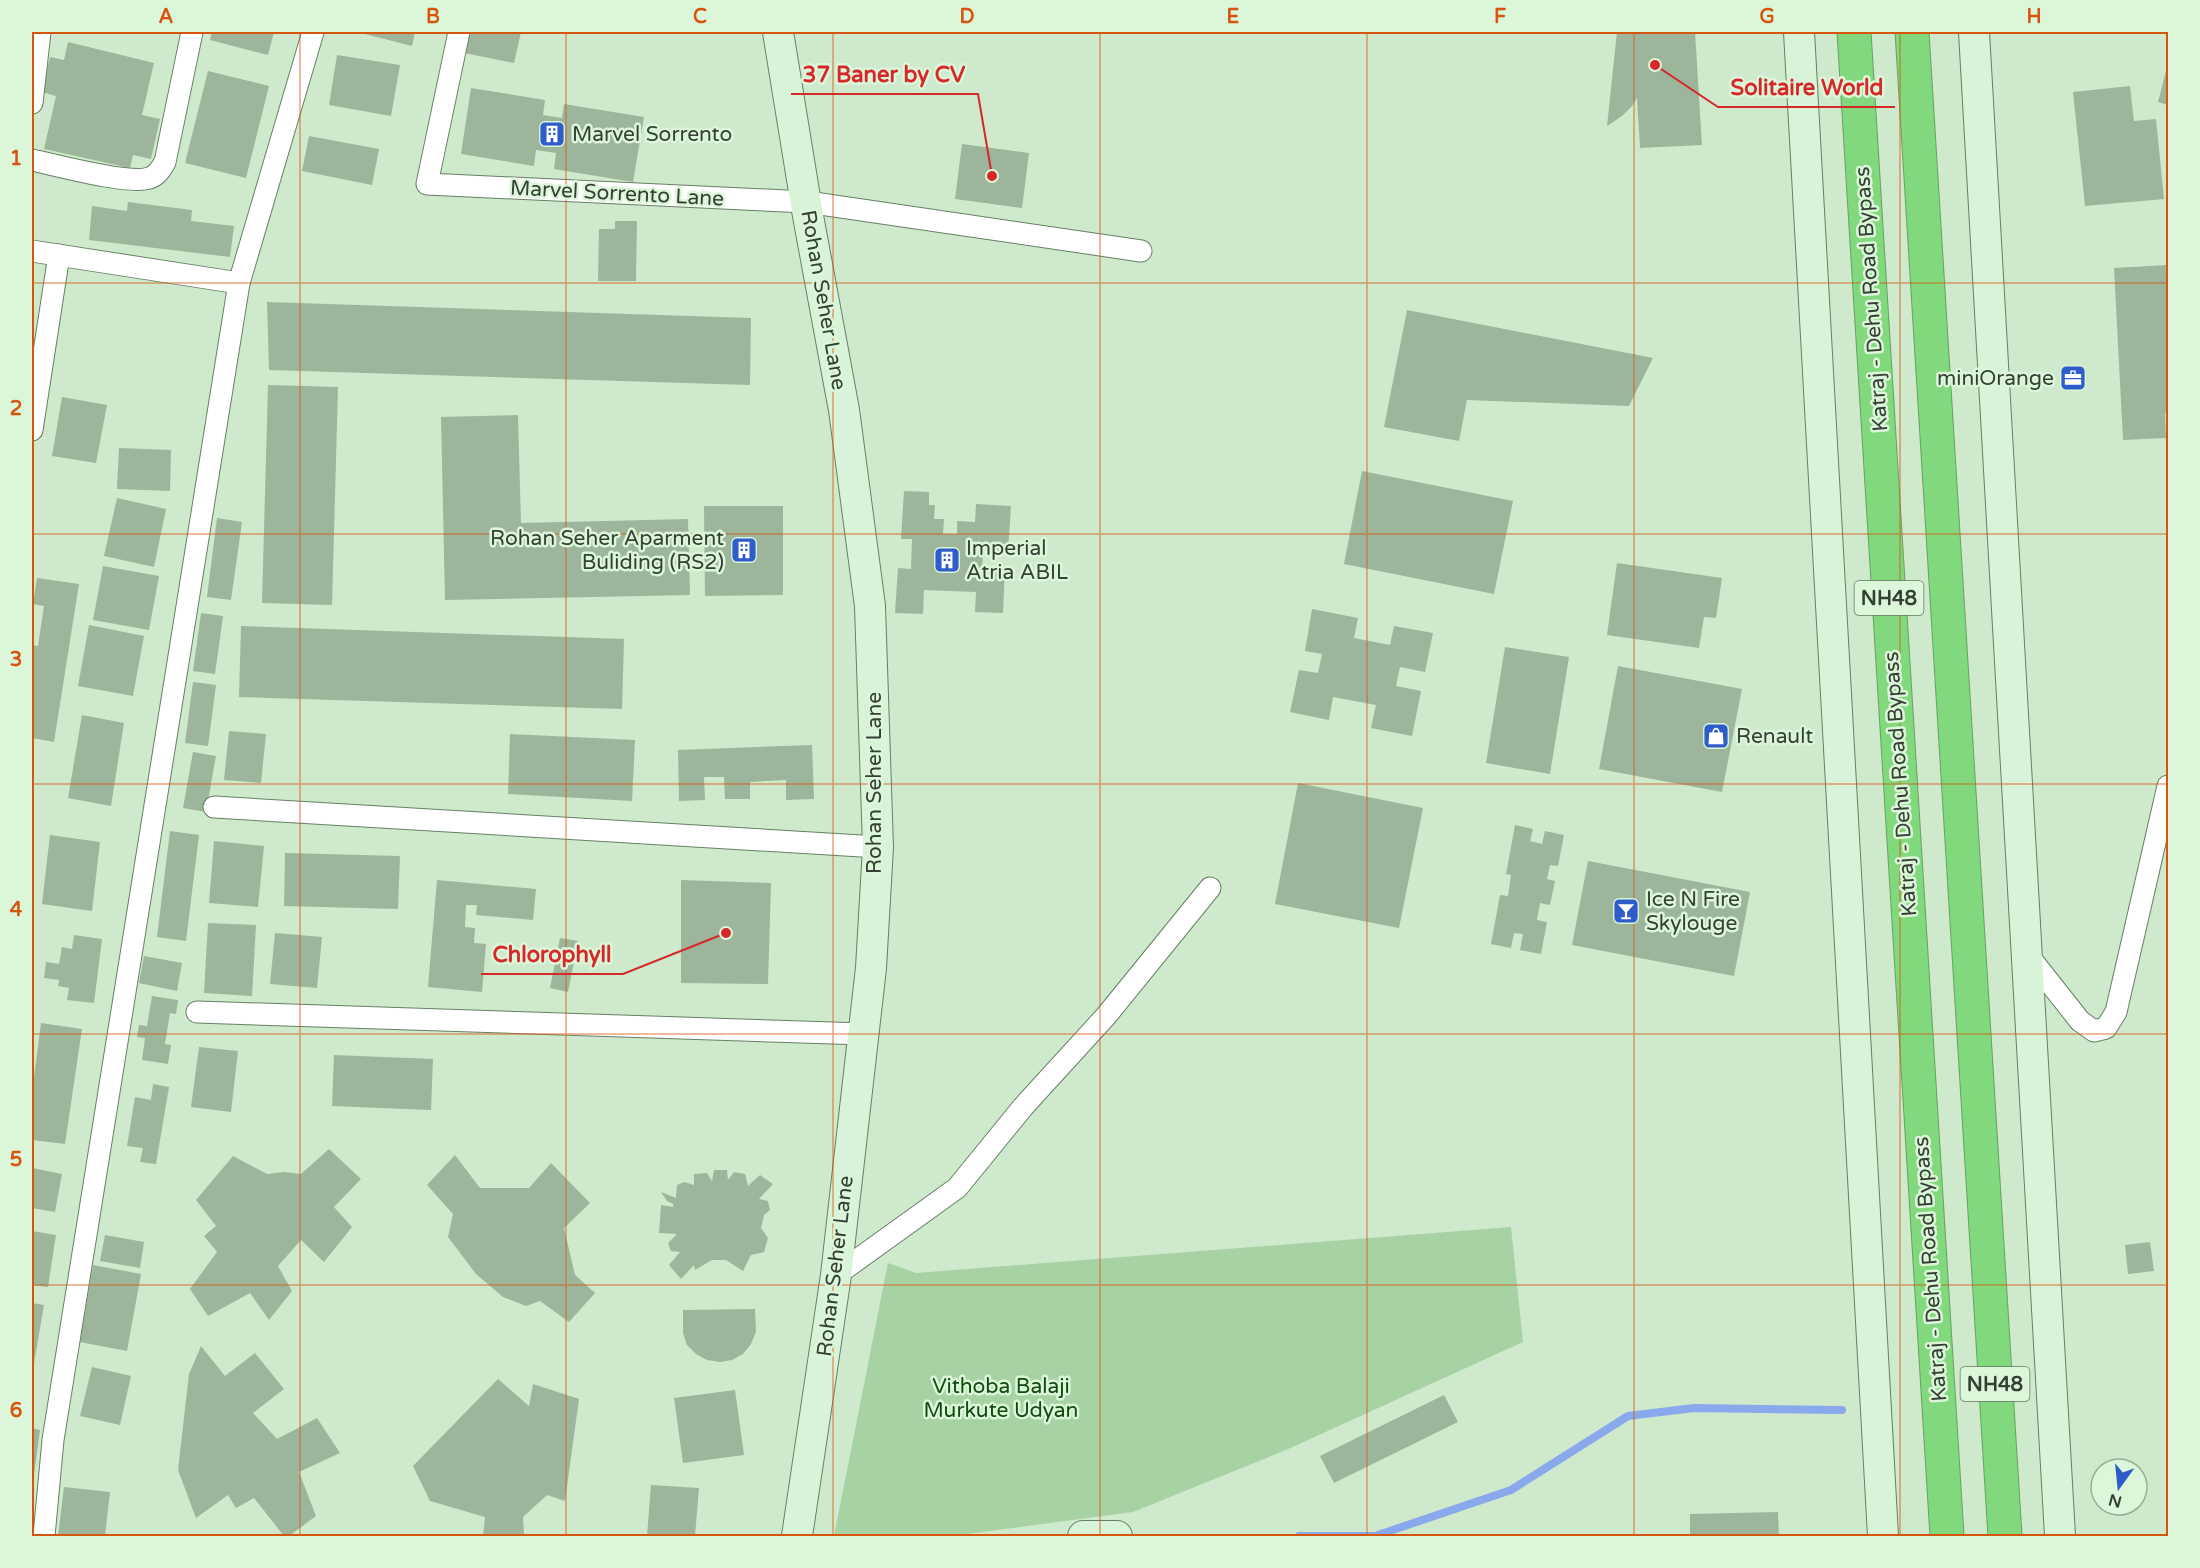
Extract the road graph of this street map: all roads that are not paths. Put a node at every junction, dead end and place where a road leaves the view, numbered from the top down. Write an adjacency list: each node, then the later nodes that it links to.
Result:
1 (40, 32): 10 (street)
2 (192, 32): 11 (street)
3 (313, 32): 16 (street)
4 (459, 32): 12 (street, Marvel Sorrento Lane)
5 (778, 32): 12 (street, Rohan Seher Lane)
6 (1799, 32): 30 (street)
7 (1854, 32): 31 (highway, Katraj - Dehu Road Bypass / NH48)
8 (1912, 32): 32 (highway, NH48)
9 (1974, 32): 22 (street)
10 (32, 103)
11 (32, 160)
12 (807, 202): 14 (street, Marvel Sorrento Lane); 20 (street, Rohan Seher Lane)
13 (32, 251): 15 (street)
14 (1141, 251)
15 (59, 255): 16 (street); 17 (street)
16 (238, 283): 26 (street)
17 (32, 430)
18 (2169, 786): 22 (street)
19 (214, 807): 20 (street)
20 (878, 847): 24 (street, Rohan Seher Lane)
21 (1210, 888): 25 (street)
22 (2027, 954): 33 (street)
23 (197, 1012): 24 (street)
24 (864, 1034): 25 (street, Rohan Seher Lane)
25 (836, 1275): 27 (street, Rohan Seher Lane)
26 (44, 1536)
27 (797, 1536)
28 (1083, 1536): 29 (street)
29 (1117, 1536)
30 (1883, 1536)
31 (1947, 1536)
32 (2005, 1536)
33 (2060, 1536)

